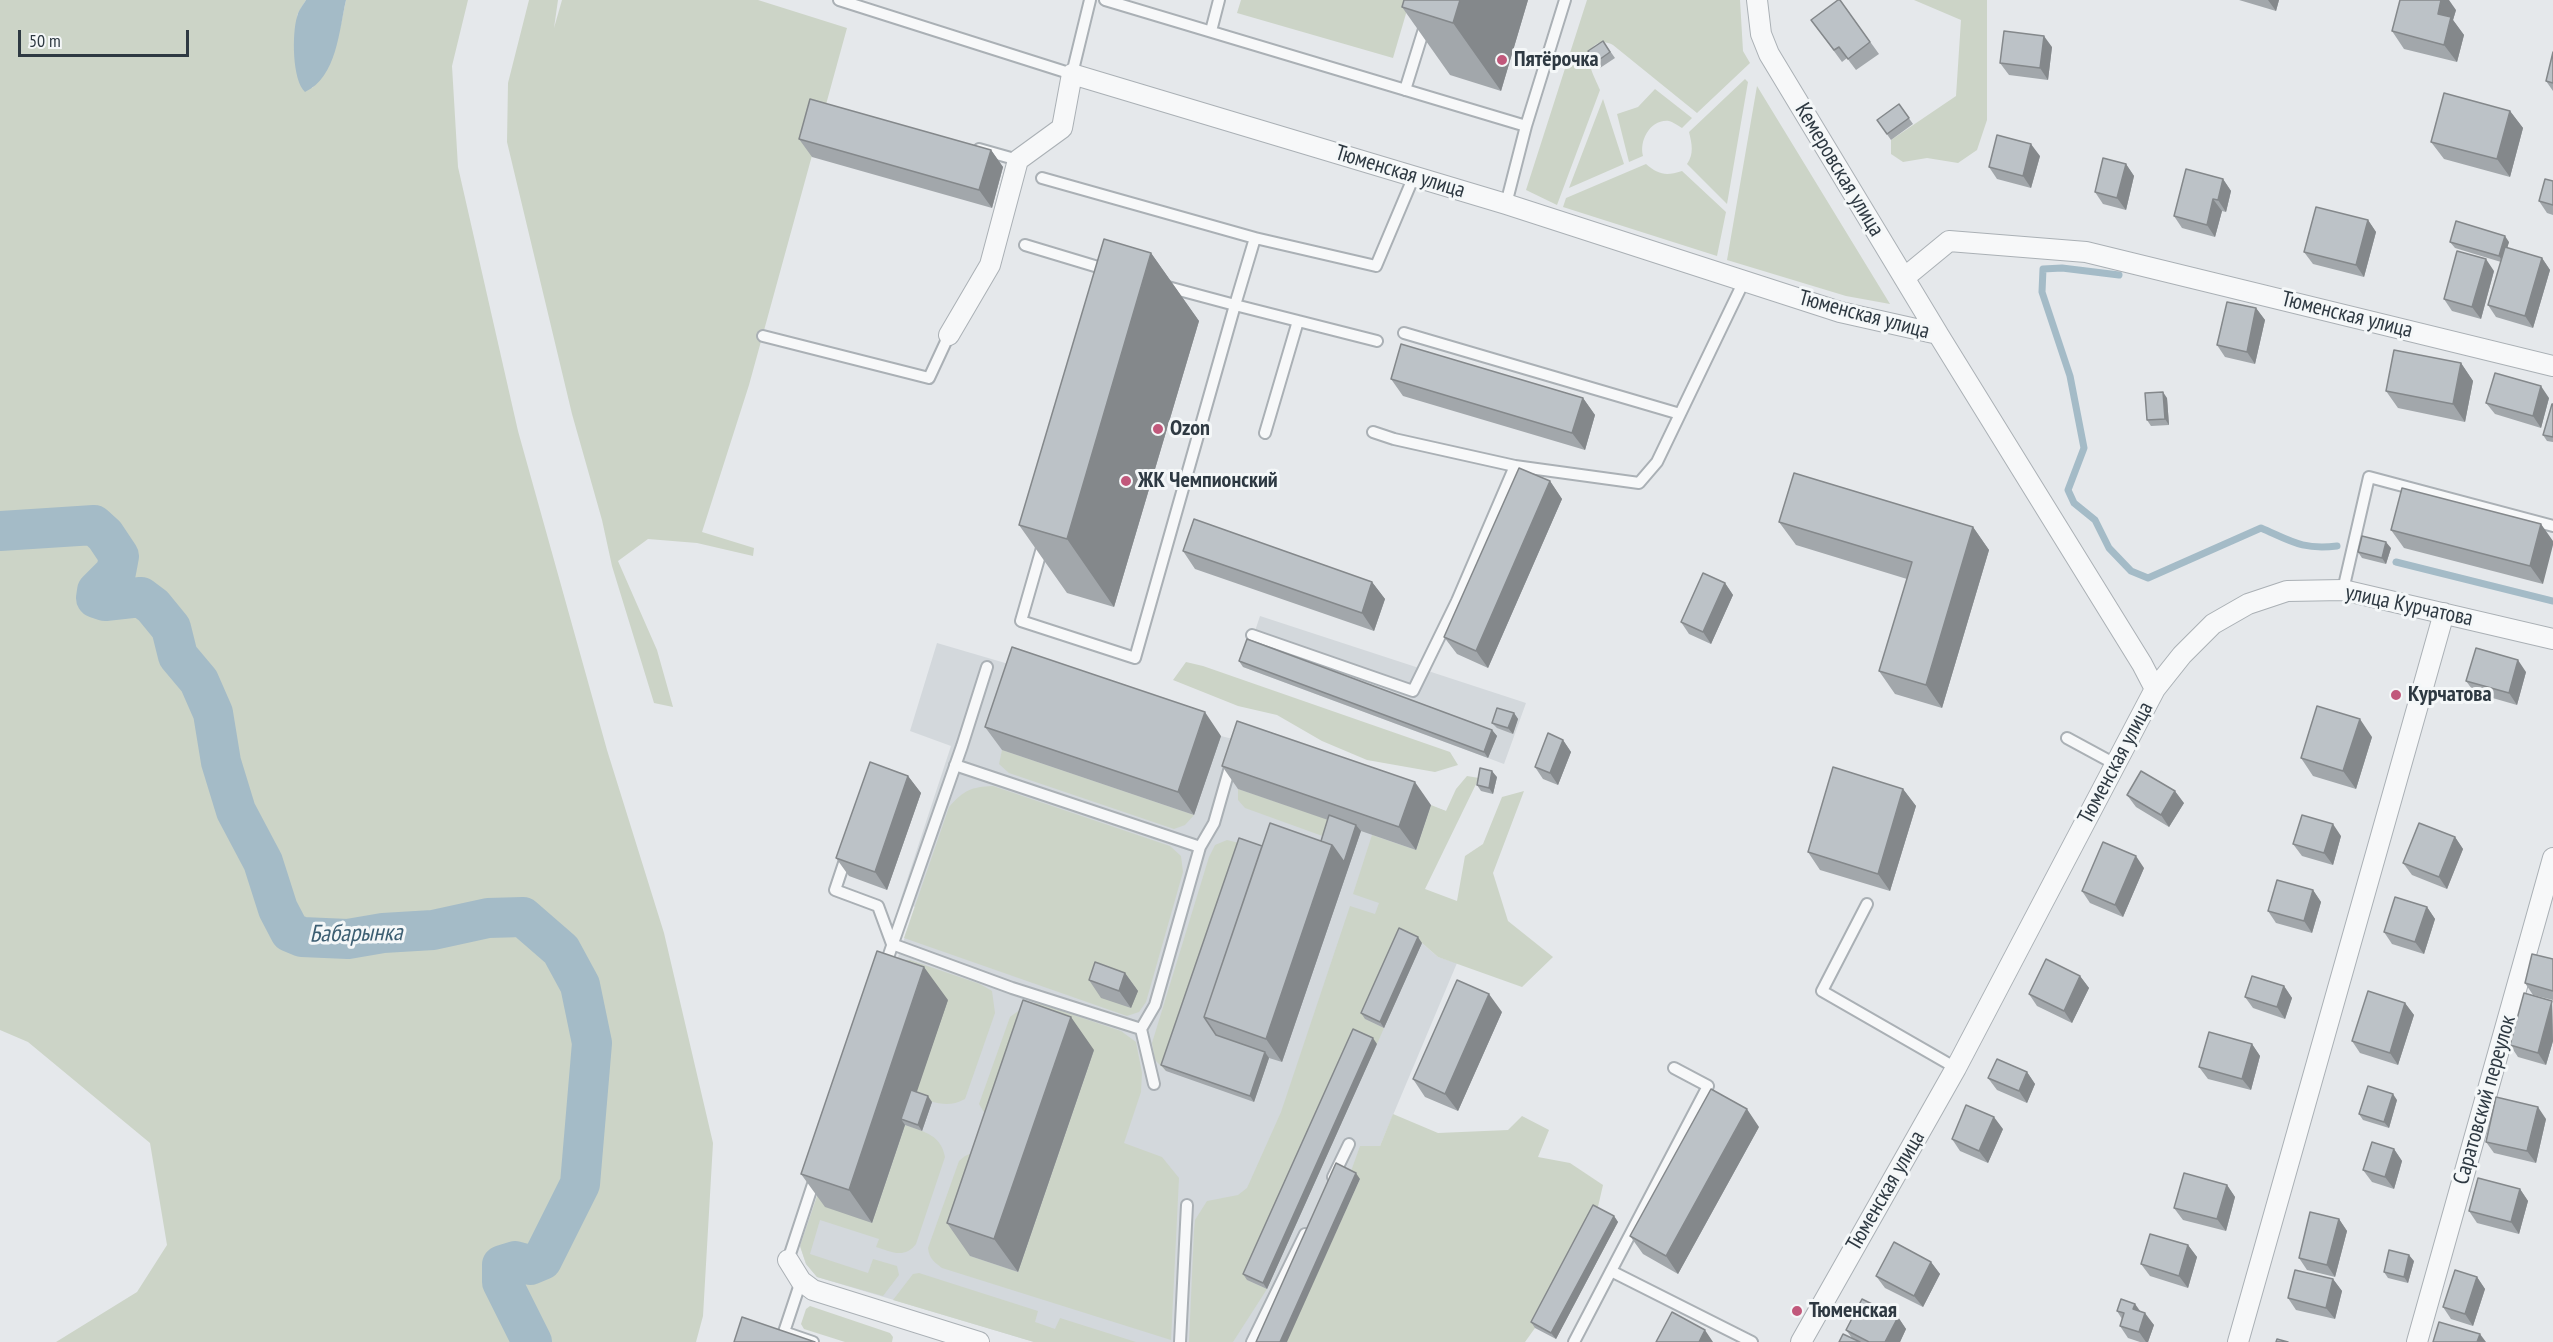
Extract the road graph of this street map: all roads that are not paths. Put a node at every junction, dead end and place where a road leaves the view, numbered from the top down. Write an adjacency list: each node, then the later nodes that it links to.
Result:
1 (840, 0): 9 (lane)
2 (1090, 0): 9 (lane)
3 (1105, 0): 8 (lane)
4 (1219, 0): 8 (lane)
5 (1433, 0): 10 (lane)
6 (1565, 0): 11 (lane)
7 (1757, 0): 20 (street, Кемеровская улица)
8 (1211, 31): 10 (lane)
9 (1072, 74): 13 (street); 14 (street, Тюменская улица)
10 (1405, 90): 11 (lane)
11 (1526, 126): 16 (lane)
12 (973, 147): 13 (lane)
13 (1018, 160): 27 (street)
14 (1414, 176): 16 (street, Тюменская улица); 17 (lane)
15 (1042, 178): 17 (lane)
16 (1506, 204): 21 (street, Тюменская улица)
17 (1255, 238): 23 (lane)
18 (1025, 245): 19 (lane)
19 (1120, 273)
20 (1904, 278): 26 (street, Кемеровская улица); 30 (street, Тюменская улица)
21 (1744, 281): 26 (street, Тюменская улица); 31 (lane)
22 (1151, 282): 23 (lane)
23 (1236, 305): 24 (lane); 36 (lane)
24 (1298, 321): 29 (lane); 33 (lane)
25 (1404, 333): 31 (lane)
26 (1938, 334): 42 (street, Тюменская улица)
27 (949, 335): 28 (lane)
28 (763, 336)
29 (1377, 341)
30 (2553, 366)
31 (1680, 414): 34 (lane)
32 (1373, 432): 34 (lane)
33 (1265, 433)
34 (1515, 466): 39 (lane)
35 (2553, 526): 37 (lane)
36 (1047, 531)
37 (2343, 590): 38 (street, улица Курчатова); 42 (street, улица Курчатова)
38 (2444, 613): 40 (street, улица Курчатова); 72 (street)
39 (1252, 635)
40 (2553, 639)
41 (987, 667): 46 (lane)
42 (2155, 690): 45 (street, Тюменская улица)
43 (2067, 738): 45 (lane)
44 (1232, 759): 48 (lane)
45 (2115, 764): 55 (street, Тюменская улица)
46 (955, 765): 48 (lane); 51 (lane)
47 (849, 848): 51 (lane)
48 (1200, 848): 53 (lane)
49 (2553, 858): 73 (street, Саратовский переулок)
50 (1867, 904): 55 (lane)
51 (892, 944): 52 (lane); 53 (lane)
52 (881, 978)
53 (1141, 1029): 56 (lane)
54 (1674, 1068): 63 (lane)
55 (1956, 1068): 71 (street, Тюменская улица)
56 (1154, 1084)
57 (1349, 1144): 59 (lane)
58 (821, 1158): 62 (lane)
59 (1328, 1186)
60 (1187, 1205): 67 (lane)
61 (1308, 1228): 68 (lane)
62 (788, 1260): 64 (street)
63 (1611, 1271): 69 (lane); 70 (lane)
64 (801, 1281): 65 (lane); 66 (street)
65 (813, 1342)
66 (979, 1342)
67 (1180, 1342)
68 (1252, 1342)
69 (1574, 1342)
70 (1752, 1342)
71 (1800, 1342)
72 (2238, 1342)
73 (2417, 1342)

